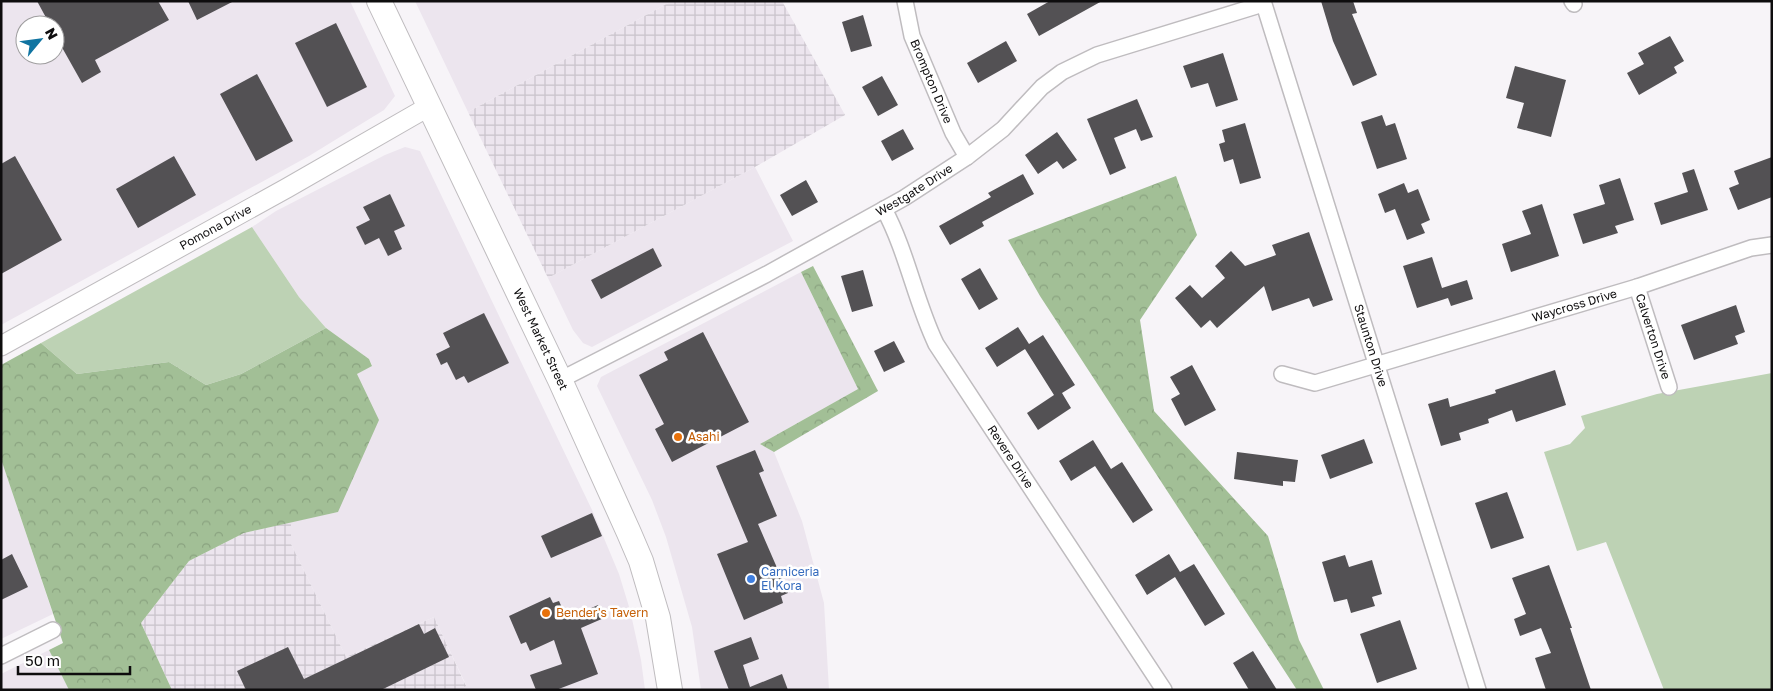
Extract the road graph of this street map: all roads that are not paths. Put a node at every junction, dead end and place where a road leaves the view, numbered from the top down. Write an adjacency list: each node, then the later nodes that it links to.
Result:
1 (378, 1): 4 (main road, West Market Street)
2 (906, 1): 5 (street, Brompton Drive)
3 (1263, 3): 5 (street, Westgate Drive); 10 (street, Staunton Drive)
4 (428, 107): 9 (street, Pomona Drive); 12 (main road, West Market Street)
5 (966, 158): 6 (street, Westgate Drive)
6 (884, 209): 12 (street, Westgate Drive); 17 (street, Revere Drive)
7 (1772, 244): 8 (street, Waycross Drive)
8 (1637, 287): 10 (street, Waycross Drive); 13 (street, Calverton Drive)
9 (1, 346)
10 (1377, 365): 11 (street, Waycross Drive); 18 (street, Staunton Drive)
11 (1282, 374)
12 (560, 380): 16 (main road, West Market Street)
13 (1669, 387)
14 (53, 630): 15 (street)
15 (1, 656)
16 (670, 690)
17 (1164, 690)
18 (1478, 690)

